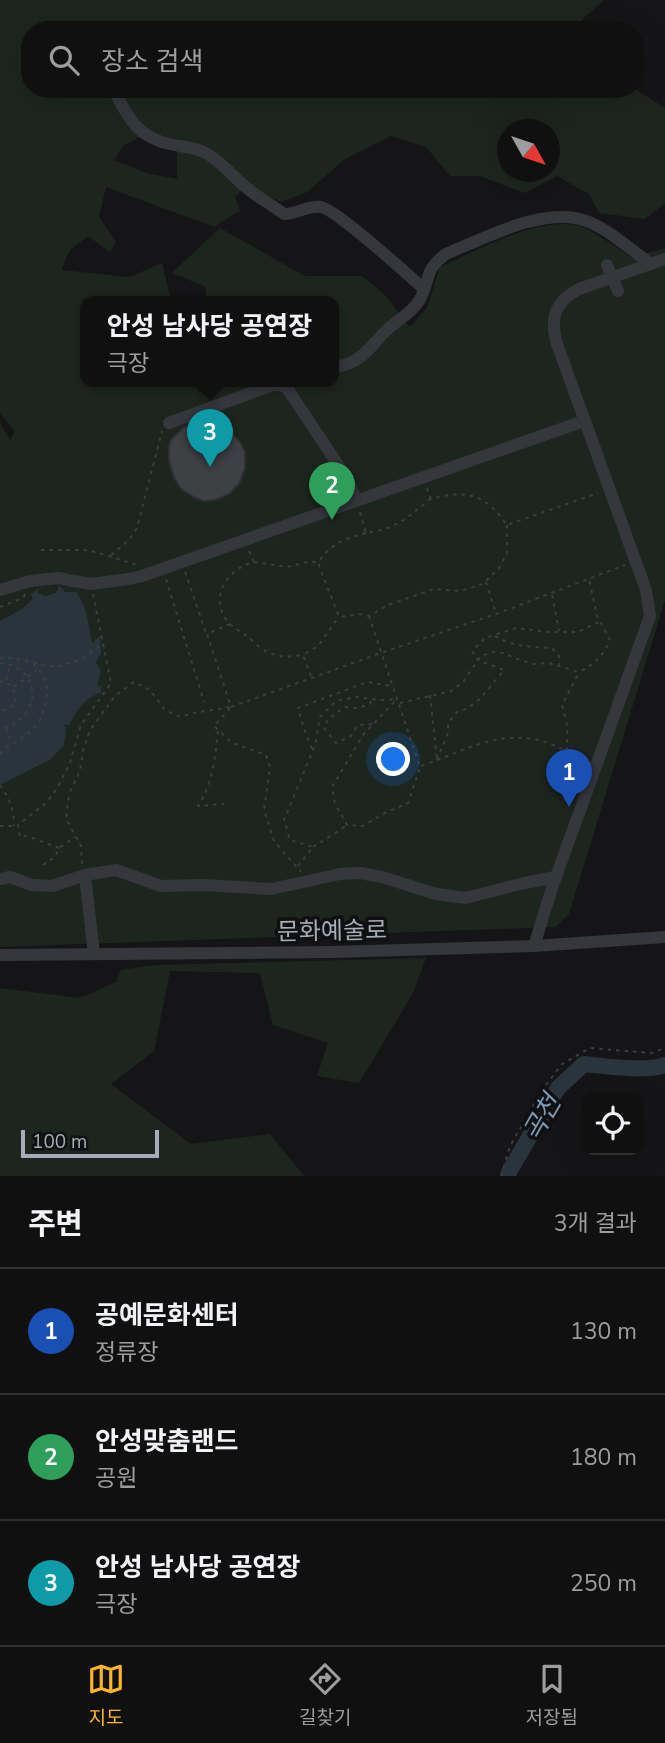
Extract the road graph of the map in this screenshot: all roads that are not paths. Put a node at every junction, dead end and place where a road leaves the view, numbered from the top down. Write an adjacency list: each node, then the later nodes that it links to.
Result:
1 (118, 98): 5 (street)
2 (665, 259): 3 (street)
3 (651, 264): 4 (street); 5 (street)
4 (610, 272): 6 (street); 10 (street)
5 (424, 288): 7 (street)
6 (618, 291)
7 (339, 366)
8 (268, 387): 11 (street)
9 (290, 387): 12 (street)
10 (584, 421): 12 (street); 15 (street)
11 (169, 423)
12 (356, 501): 13 (street)
13 (0, 590)
14 (83, 876): 15 (street); 16 (street); 19 (street)
15 (555, 877): 18 (street)
16 (0, 879)
17 (665, 937): 18 (street, 문화예술로)
18 (534, 946): 19 (street, 문화예술로)
19 (94, 954): 20 (street, 문화예술로)
20 (0, 955)

